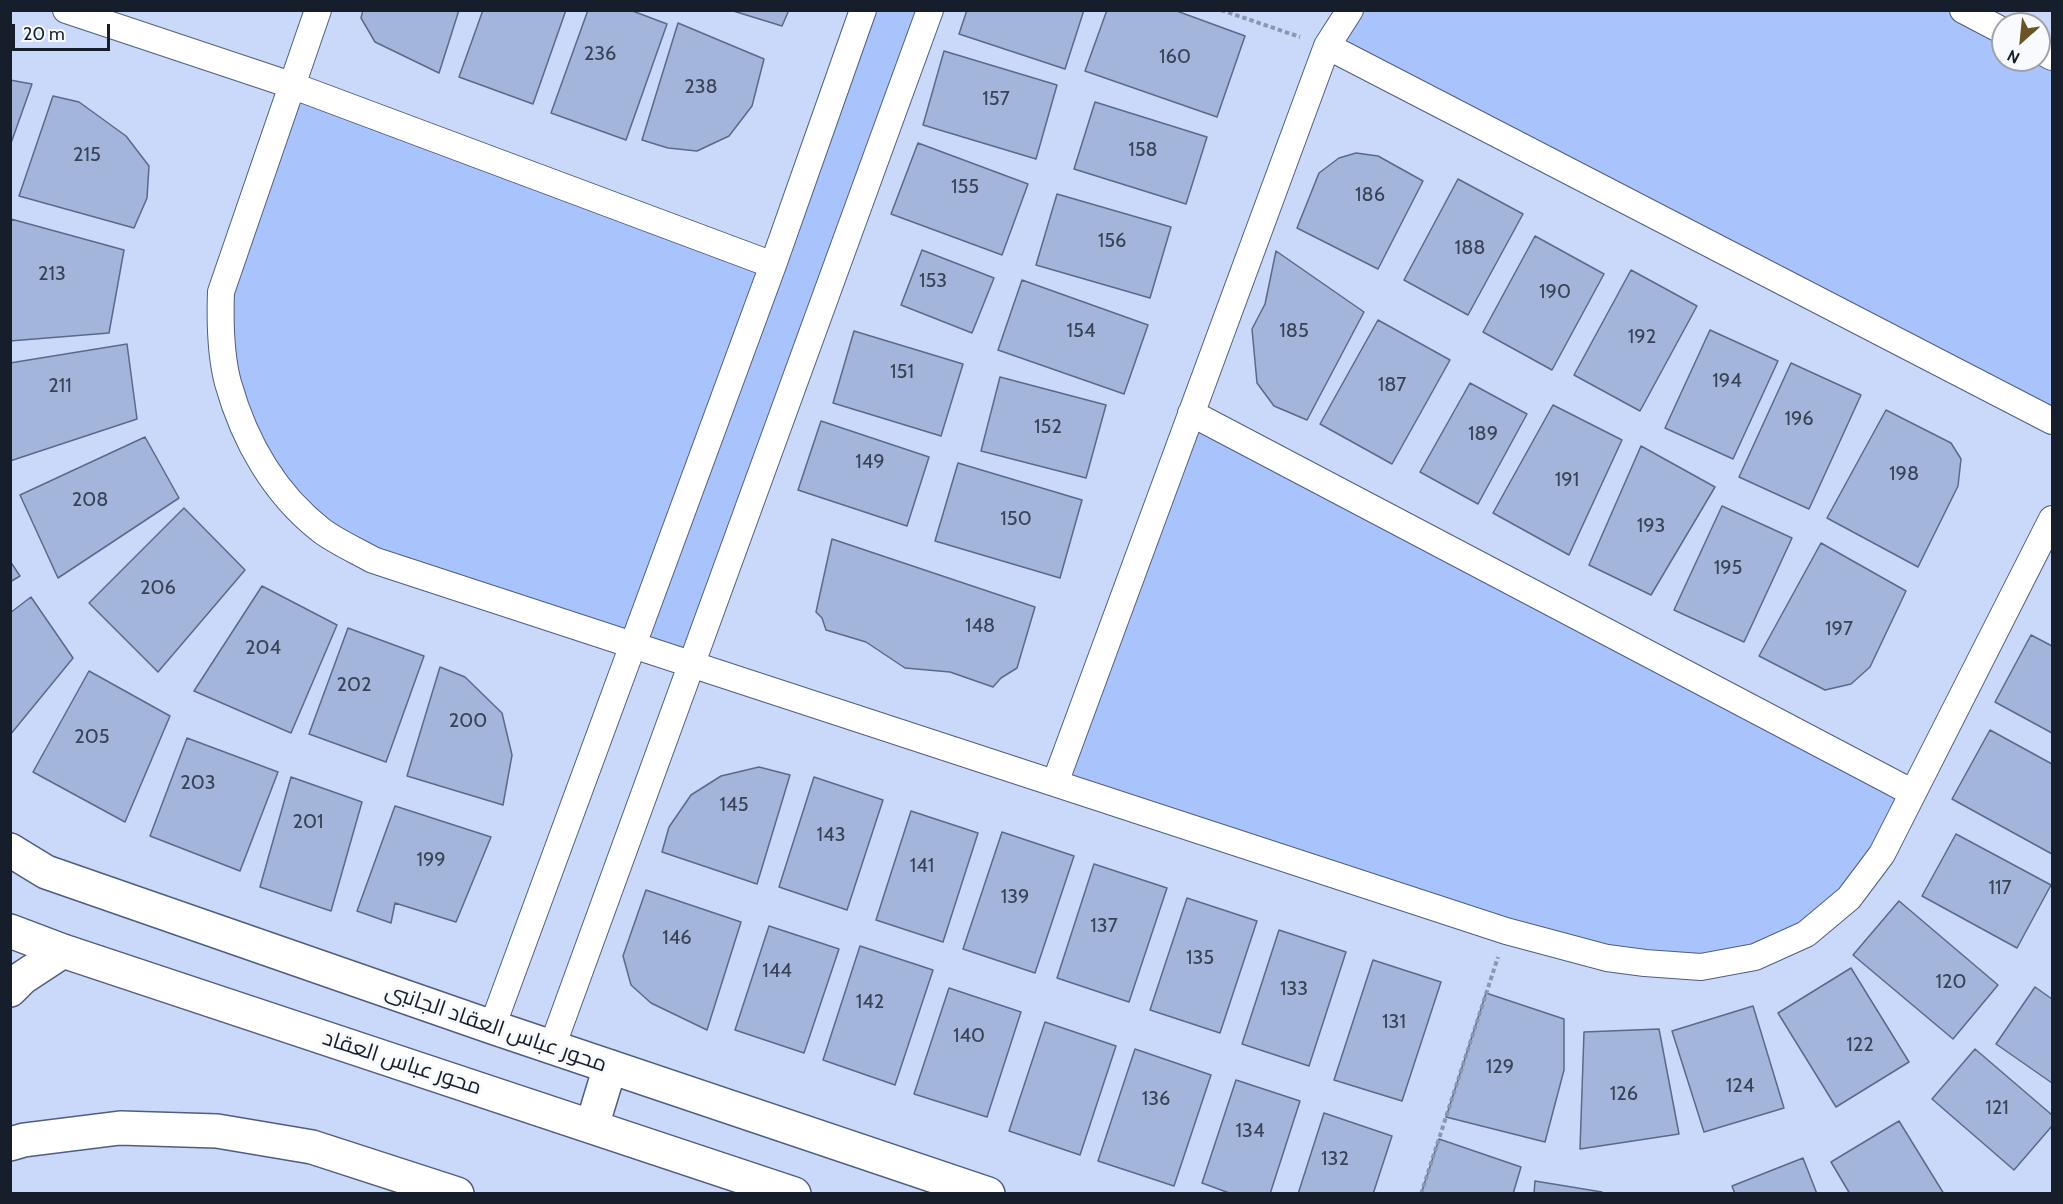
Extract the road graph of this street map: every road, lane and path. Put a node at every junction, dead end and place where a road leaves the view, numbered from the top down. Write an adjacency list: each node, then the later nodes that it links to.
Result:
1 (66, 10): 10 (street)
2 (318, 10): 10 (street)
3 (863, 10): 11 (street)
4 (930, 10): 16 (street)
5 (1221, 10): 9 (path)
6 (1350, 10): 9 (street)
7 (1963, 10): 8 (street)
8 (1991, 25)
9 (1327, 46): 12 (street); 13 (street)
10 (291, 86): 11 (street); 15 (street)
11 (773, 265): 15 (street)
12 (1191, 413): 17 (street); 18 (street)
13 (2052, 421)
14 (2052, 519): 18 (street)
15 (632, 645): 16 (street); 24 (street)
16 (691, 664): 17 (street); 25 (street)
17 (1055, 783): 21 (street)
18 (1913, 794): 21 (street)
19 (10, 850): 24 (main road, محور عباس العقاد الجانبى)
20 (10, 931): 22 (main road, محور عباس العقاد)
21 (1506, 931): 32 (path)
22 (63, 951): 23 (main road); 27 (main road, محور عباس العقاد)
23 (10, 990)
24 (492, 1027): 25 (main road, محور عباس العقاد الجانبى)
25 (552, 1047): 26 (main road, محور عباس العقاد الجانبى)
26 (610, 1067): 27 (main road); 31 (main road, محور عباس العقاد الجانبى)
27 (592, 1126): 30 (main road, محور عباس العقاد)
28 (15, 1137): 29 (main road)
29 (457, 1194)
30 (794, 1194)
31 (988, 1194)
32 (1421, 1194)

